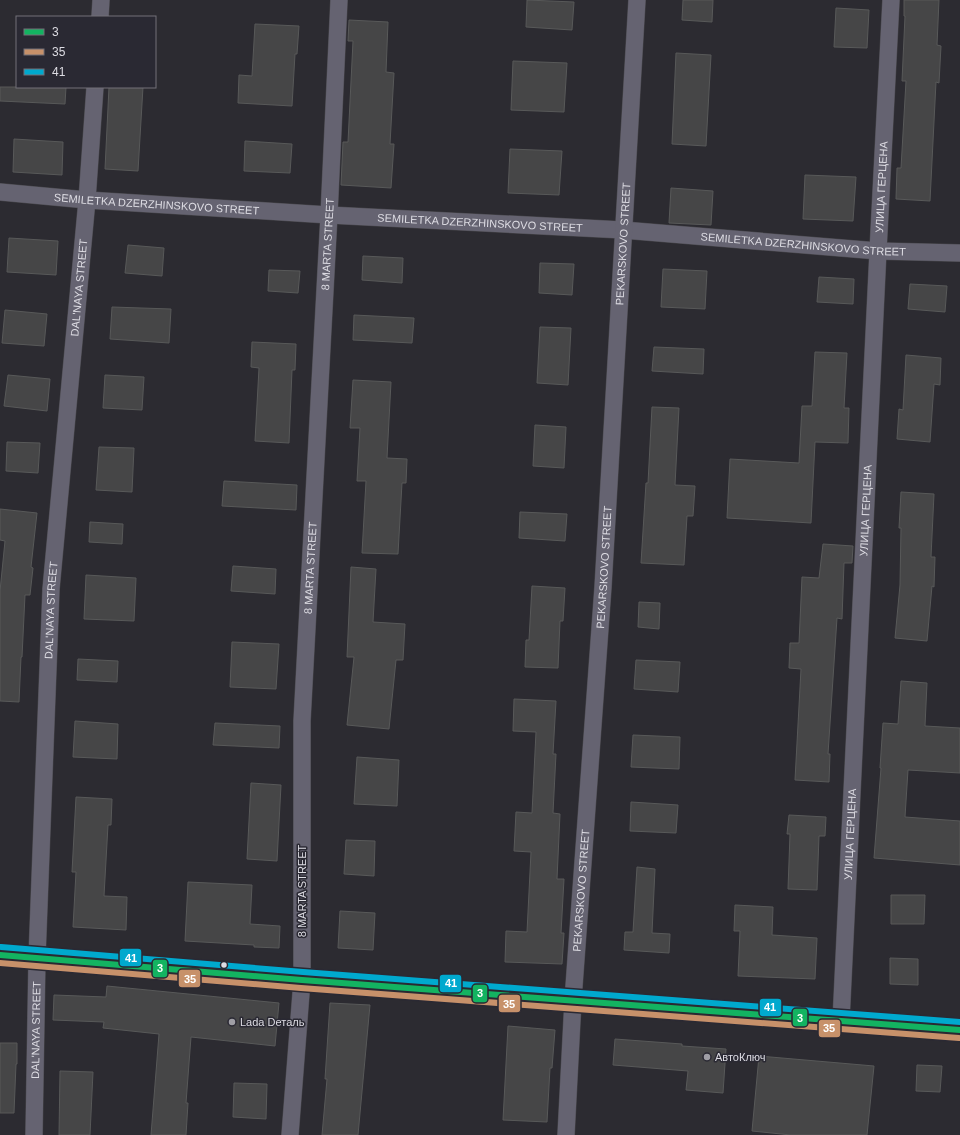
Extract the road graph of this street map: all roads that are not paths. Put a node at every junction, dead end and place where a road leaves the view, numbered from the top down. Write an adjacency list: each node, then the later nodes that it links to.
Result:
1 (101, 0): 5 (street)
2 (339, 0): 9 (street, 8 MARTA STREET)
3 (637, 0): 10 (street, PEKARSKOVO STREET)
4 (891, 0): 11 (street, УЛИЦА ГЕРЦЕНА)
5 (100, 16)
6 (95, 88): 8 (street, DAL'NAYA STREET)
7 (0, 192): 8 (street, SEMILETKA DZERZHINSKOVO STREET)
8 (87, 200): 9 (street, SEMILETKA DZERZHINSKOVO STREET); 14 (street, DAL'NAYA STREET)
9 (329, 215): 10 (street, SEMILETKA DZERZHINSKOVO STREET); 15 (street, 8 MARTA STREET)
10 (623, 230): 11 (street, SEMILETKA DZERZHINSKOVO STREET); 16 (street, PEKARSKOVO STREET)
11 (878, 251): 12 (street, SEMILETKA DZERZHINSKOVO STREET); 17 (street, УЛИЦА ГЕРЦЕНА)
12 (960, 253)
13 (0, 955): 14 (main road)
14 (37, 958): 15 (main road); 19 (street, DAL'NAYA STREET)
15 (302, 980): 16 (main road); 20 (street, 8 MARTA STREET)
16 (573, 1000): 17 (main road); 21 (street, PEKARSKOVO STREET)
17 (842, 1021): 18 (main road)
18 (960, 1030)
19 (34, 1135)
20 (290, 1135)
21 (566, 1135)

